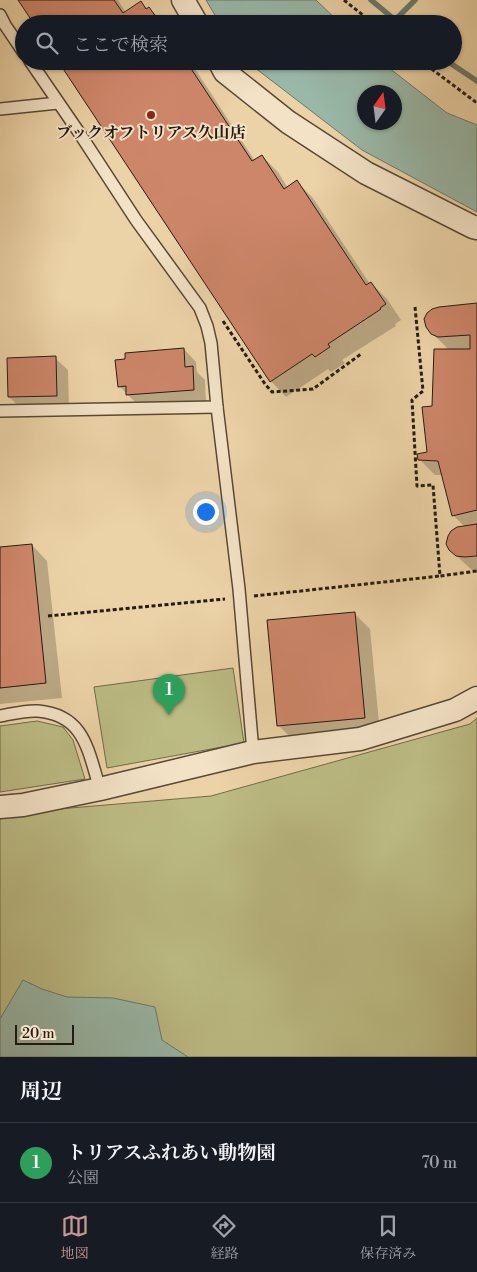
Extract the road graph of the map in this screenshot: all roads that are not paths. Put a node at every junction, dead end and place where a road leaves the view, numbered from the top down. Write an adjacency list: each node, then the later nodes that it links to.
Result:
1 (183, 0): 3 (street)
2 (0, 15): 4 (lane)
3 (192, 15)
4 (15, 40)
5 (36, 70): 7 (lane)
6 (224, 70): 9 (street)
7 (58, 103): 8 (lane); 10 (lane)
8 (0, 109)
9 (477, 228)
10 (217, 407): 11 (lane); 14 (lane)
11 (0, 411)
12 (477, 698): 14 (street)
13 (0, 716): 15 (lane)
14 (253, 752): 15 (street)
15 (100, 788): 16 (street)
16 (0, 807)

